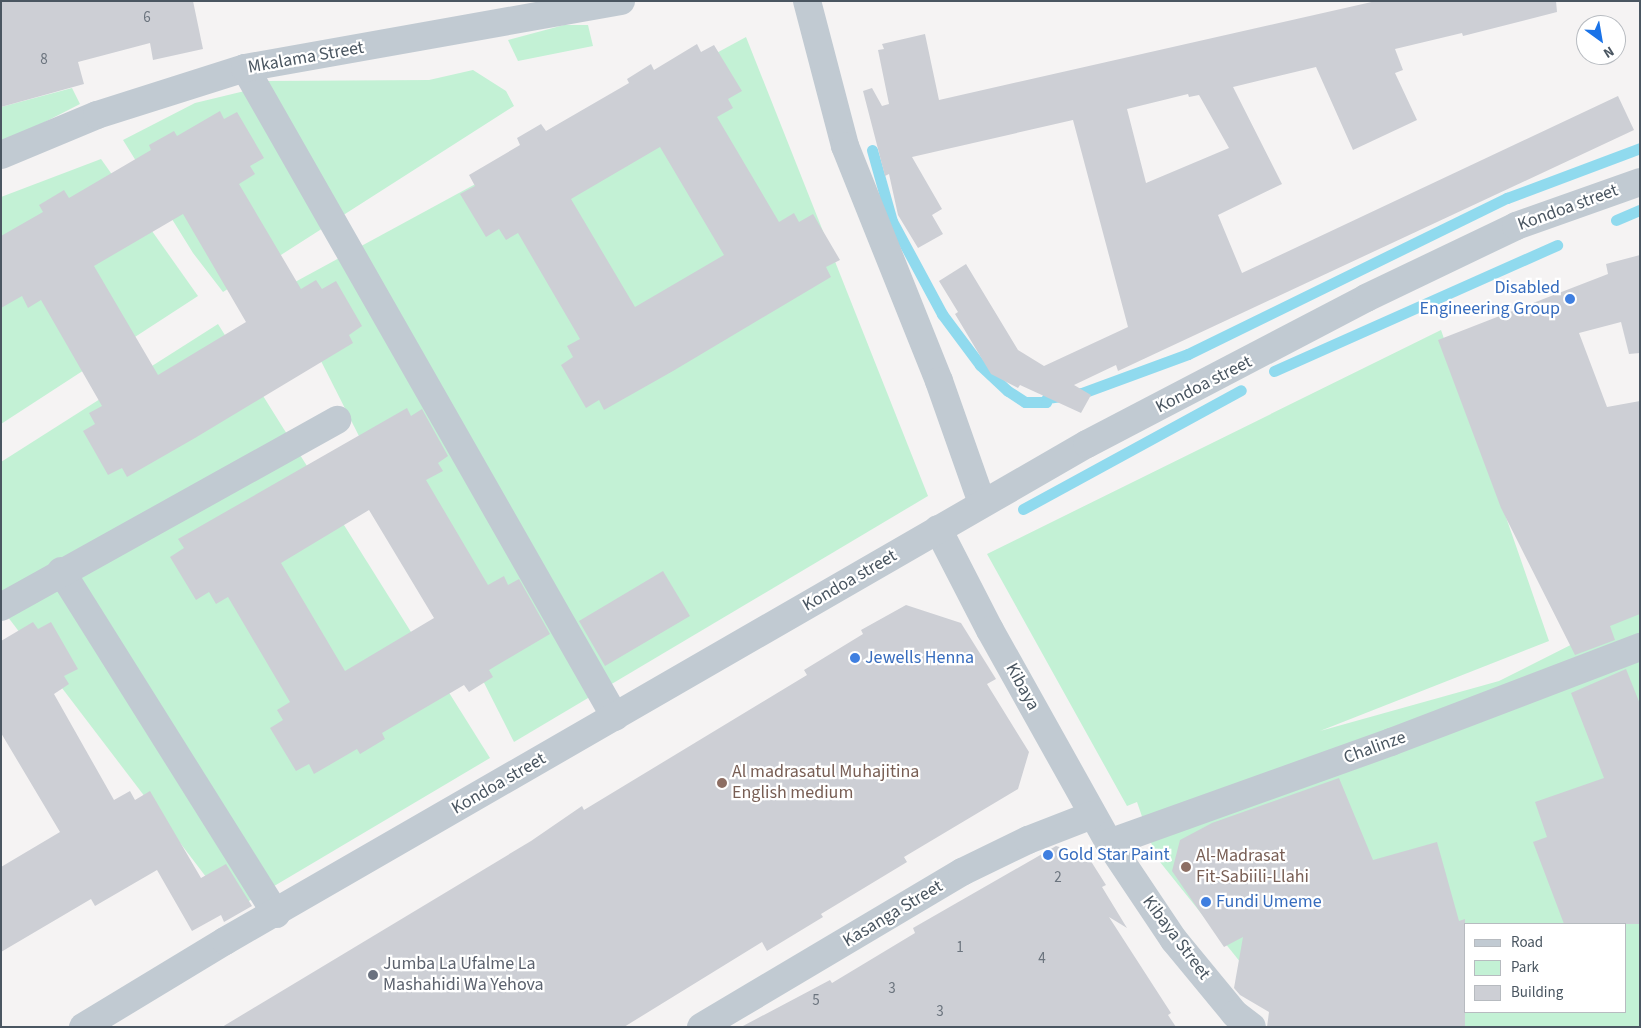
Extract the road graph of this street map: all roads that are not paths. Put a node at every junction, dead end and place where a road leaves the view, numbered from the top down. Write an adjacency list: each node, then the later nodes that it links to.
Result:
1 (621, 1): 3 (street, Mkalama Street)
2 (807, 1): 7 (street)
3 (245, 68): 4 (street, Mkalama Street); 12 (street)
4 (1, 155)
5 (1640, 182): 7 (street, Kondoa street)
6 (337, 420): 9 (street)
7 (982, 503): 8 (street, Kondoa street)
8 (938, 530): 12 (street, Kondoa street); 13 (street, Kibaya)
9 (61, 571): 10 (street); 15 (street)
10 (1, 607)
11 (1640, 647): 14 (street, Chalinze)
12 (615, 717): 15 (street, Kondoa street)
13 (1092, 815): 14 (street, Kibaya); 17 (street, Kasanga Street)
14 (1109, 843): 18 (street, Kibaya Street)
15 (276, 914): 16 (street, Kondoa street)
16 (83, 1027)
17 (701, 1027)
18 (1252, 1027)

